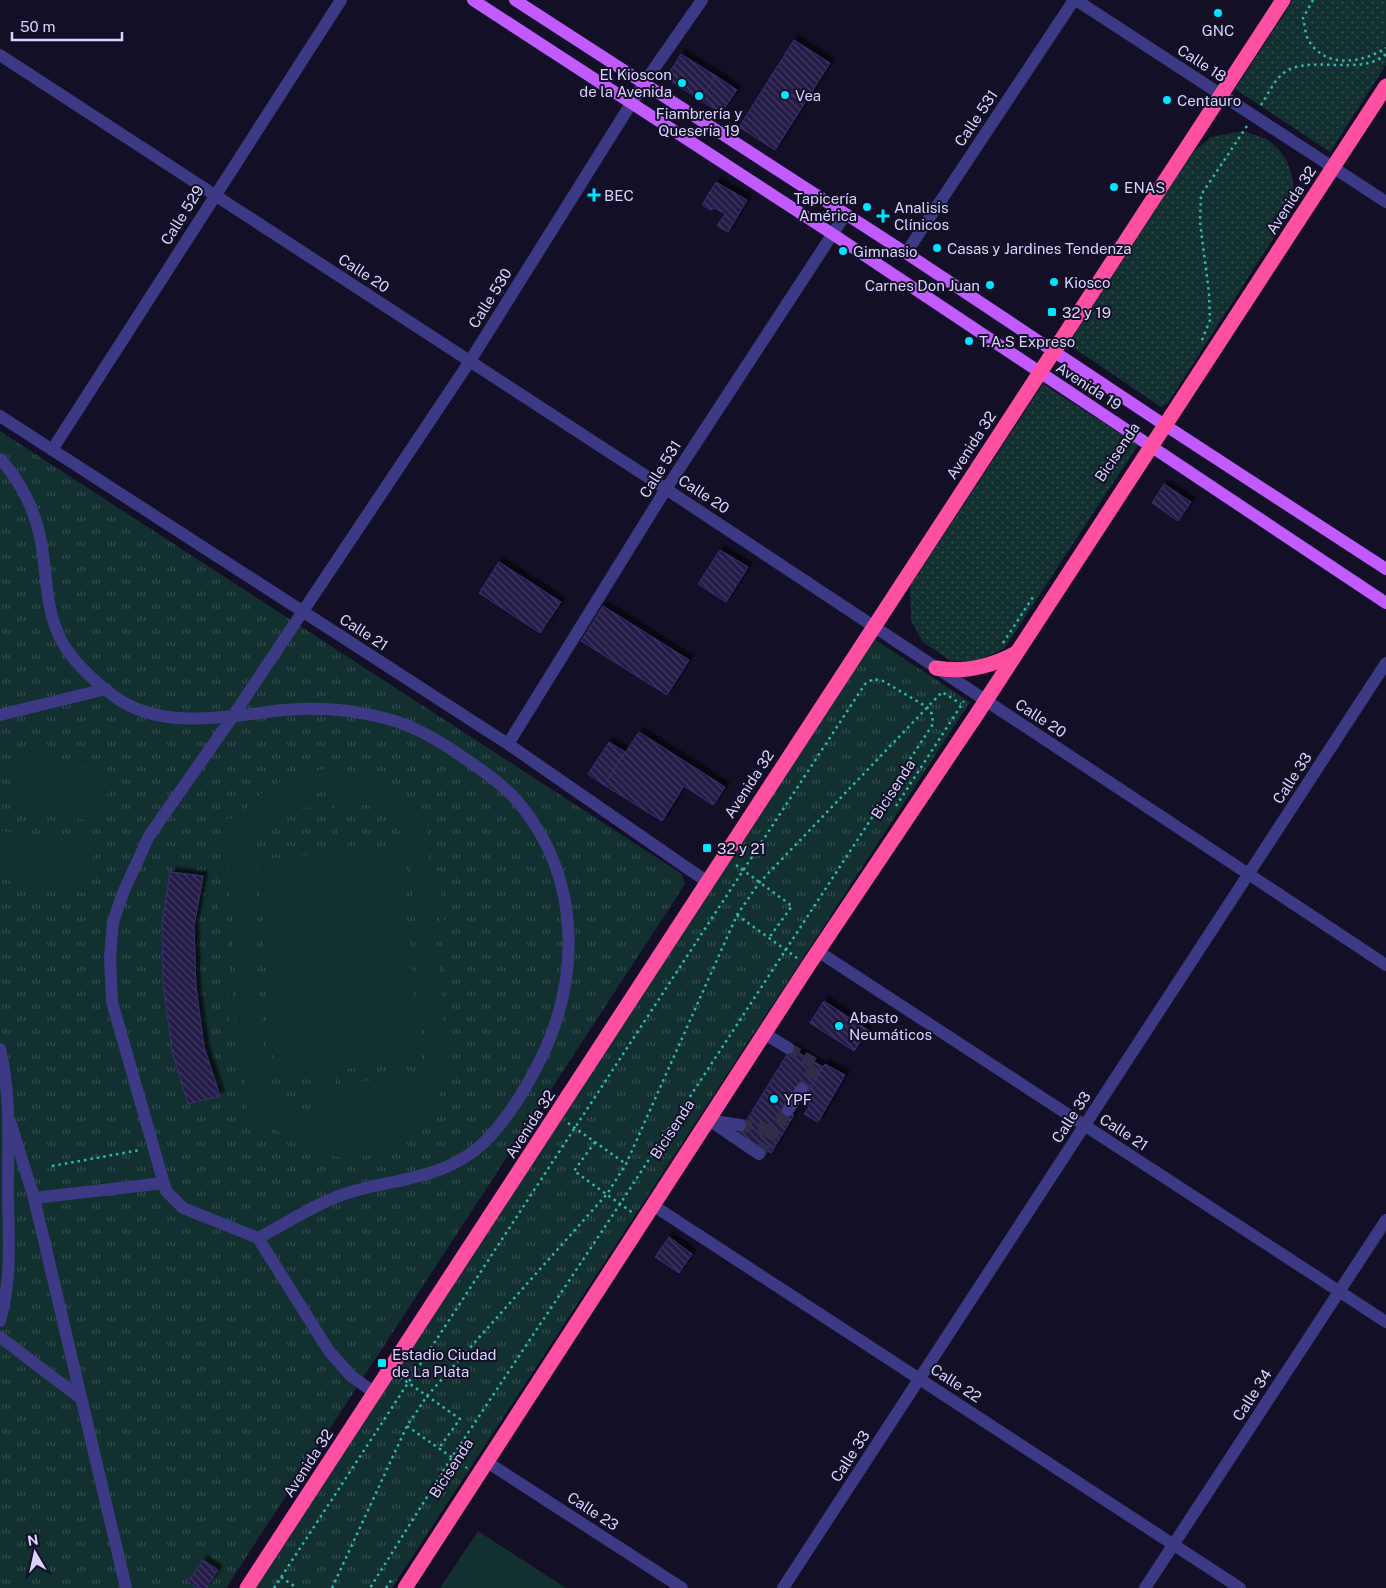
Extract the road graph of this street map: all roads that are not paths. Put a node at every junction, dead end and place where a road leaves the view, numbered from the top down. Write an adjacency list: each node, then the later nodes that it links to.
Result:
1 (341, 0): 13 (street, Calle 529)
2 (473, 0): 11 (main road, Avenida 19)
3 (515, 0): 8 (main road, Avenida 19)
4 (702, 0): 8 (street, Calle 530)
5 (1075, 0): 10 (street, Calle 18); 17 (street, Calle 531)
6 (1283, 0): 10 (highway, Avenida 32)
7 (0, 55): 13 (street, Calle 20)
8 (644, 84): 11 (street, Calle 530); 15 (main road, Avenida 19)
9 (1386, 86): 12 (highway, Avenida 32)
10 (1221, 95): 12 (street, Calle 18); 18 (highway, Avenida 32)
11 (632, 103): 16 (main road, Avenida 19); 19 (street, Calle 530)
12 (1333, 168): 14 (street, Calle 18); 22 (highway, Avenida 32)
13 (214, 195): 19 (street, Calle 20); 24 (street, Calle 529)
14 (1386, 202)
15 (845, 215): 16 (street, Calle 531); 17 (main road, Avenida 19)
16 (831, 233): 20 (main road, Avenida 19); 26 (street, Calle 531)
17 (906, 253): 18 (main road, Avenida 19)
18 (1053, 352): 20 (highway, Avenida 32); 22 (main road, Avenida 19)
19 (470, 361): 26 (street, Calle 20); 29 (street, Calle 530)
20 (1039, 373): 23 (main road, Avenida 19); 30 (highway, Avenida 32)
21 (0, 416): 24 (street, Calle 21)
22 (1164, 425): 23 (highway, Avenida 32); 27 (main road, Avenida 19)
23 (1151, 446): 28 (main road, Avenida 19); 31 (highway, Avenida 32)
24 (52, 450): 29 (street, Calle 21)
25 (0, 459): 34 (street)
26 (666, 489): 30 (street, Calle 20); 38 (street, Calle 531)
27 (1386, 569)
28 (1386, 603)
29 (301, 612): 37 (street, Calle 530); 38 (street, Calle 21)
30 (873, 625): 33 (street, Calle 20); 40 (highway, Avenida 32)
31 (1016, 653): 33 (highway); 35 (highway, Avenida 32)
32 (1386, 663): 39 (street, Calle 33)
33 (936, 668): 35 (street, Calle 20)
34 (106, 689): 36 (street); 37 (street)
35 (985, 701): 39 (street, Calle 20); 41 (highway, Avenida 32)
36 (0, 715)
37 (233, 716): 53 (street, Calle 530); 57 (street)
38 (508, 744): 40 (street, Calle 21)
39 (1250, 874): 42 (street, Calle 20); 51 (street, Calle 33)
40 (706, 881): 63 (highway, Avenida 32)
41 (819, 952): 43 (highway, Avenida 32); 51 (street, Calle 21)
42 (1386, 965)
43 (765, 1034): 45 (street); 48 (highway, Avenida 32)
44 (0, 1048): 49 (street)
45 (788, 1048)
46 (802, 1089): 47 (street)
47 (788, 1110)
48 (709, 1120): 50 (street); 52 (street); 55 (highway, Avenida 32)
49 (10, 1121): 54 (street); 59 (street)
50 (740, 1125)
51 (1084, 1126): 58 (street, Calle 21); 62 (street, Calle 33)
52 (759, 1154)
53 (164, 1183): 54 (street); 57 (street, Calle 530)
54 (34, 1198): 64 (street)
55 (654, 1206): 62 (street, Calle 22); 65 (highway, Avenida 32)
56 (1386, 1220): 58 (street, Calle 34)
57 (258, 1238): 63 (street)
58 (1339, 1292): 60 (street, Calle 21); 66 (street, Calle 34)
59 (0, 1321)
60 (1386, 1322)
61 (0, 1337): 64 (street)
62 (919, 1379): 66 (street, Calle 22); 71 (street, Calle 33)
63 (375, 1393): 68 (highway, Avenida 32)
64 (80, 1397): 67 (street)
65 (488, 1462): 69 (highway, Avenida 32); 70 (street, Calle 23)
66 (1174, 1545): 72 (street, Calle 34); 73 (street, Calle 22)
67 (126, 1588)
68 (247, 1588)
69 (406, 1588)
70 (682, 1588)
71 (783, 1588)
72 (1146, 1588)
73 (1240, 1588)

